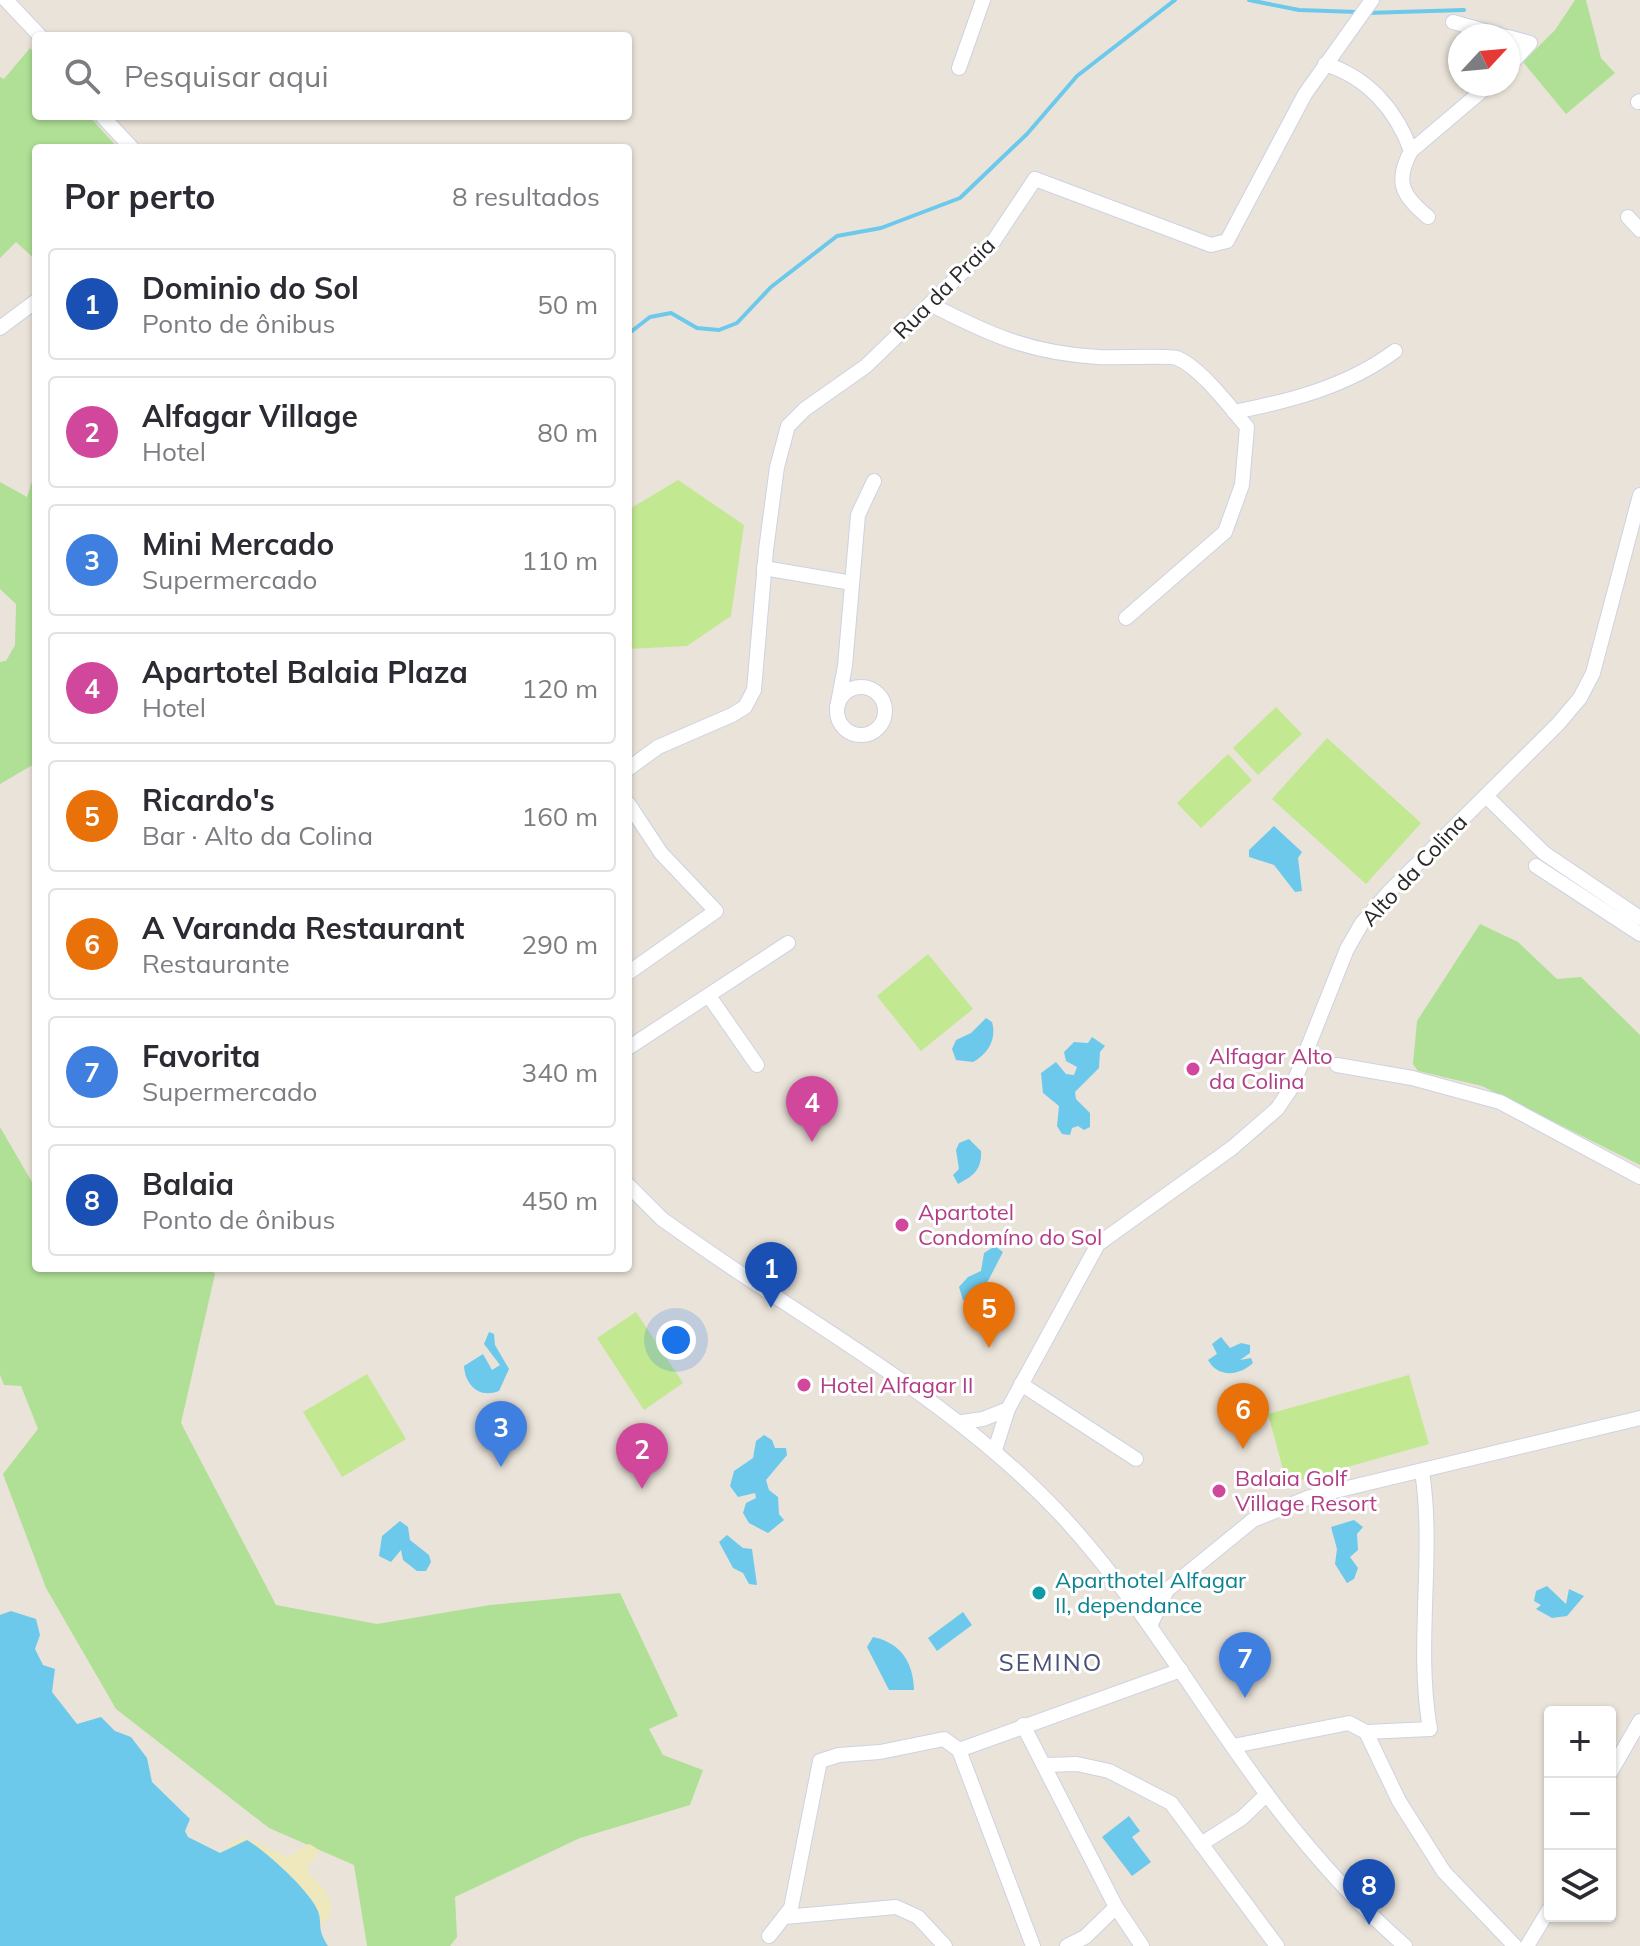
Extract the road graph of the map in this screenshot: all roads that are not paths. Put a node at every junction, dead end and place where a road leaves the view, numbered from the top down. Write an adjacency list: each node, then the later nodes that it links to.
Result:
1 (6, 0): 3 (street)
2 (983, 0): 11 (street)
3 (24, 7): 7 (street)
4 (1365, 9): 10 (street, Rua da Praia)
5 (1453, 22): 6 (street)
6 (1460, 24)
7 (38, 32)
8 (1520, 40): 9 (street)
9 (1520, 54)
10 (1325, 64): 15 (street); 20 (street, Rua da Praia)
11 (959, 68)
12 (1476, 96): 15 (street)
13 (106, 120): 14 (street)
14 (128, 144)
15 (1411, 151): 16 (street)
16 (1428, 217)
17 (1628, 217): 18 (street)
18 (1640, 230)
19 (32, 304): 21 (street)
20 (930, 304): 23 (street); 26 (street, Rua da Praia)
21 (0, 328)
22 (1395, 351): 23 (street)
23 (1234, 412): 28 (street)
24 (874, 481): 27 (street)
25 (1640, 495): 33 (street, Alto da Colina)
26 (764, 568): 27 (street); 32 (street, Rua da Praia)
27 (852, 583): 29 (street)
28 (1126, 618)
29 (845, 666): 30 (street); 31 (street)
30 (861, 687): 31 (street); 31 (street)
31 (837, 708)
32 (632, 766)
33 (1486, 796): 36 (street); 46 (street, Alto da Colina)
34 (632, 809): 39 (street)
35 (1536, 866): 37 (street)
36 (1640, 918)
37 (1640, 934)
38 (788, 943): 40 (street)
39 (632, 970)
40 (709, 996): 41 (street); 42 (street)
41 (632, 1045)
42 (757, 1065)
43 (1337, 1065): 44 (street)
44 (1640, 1177)
45 (633, 1202): 48 (street)
46 (1021, 1384): 47 (street, Alto da Colina); 51 (street)
47 (1008, 1409): 48 (street); 50 (street, Alto da Colina)
48 (962, 1422): 50 (street)
49 (1638, 1422): 52 (street)
50 (995, 1450): 54 (street)
51 (1136, 1459)
52 (1422, 1471): 53 (street); 59 (street)
53 (1167, 1590): 54 (street); 55 (street)
54 (1129, 1599): 55 (street)
55 (1150, 1626): 56 (street)
56 (1181, 1670): 58 (street); 60 (street)
57 (1640, 1721): 62 (street)
58 (1023, 1725): 61 (street); 63 (street)
59 (1366, 1732): 60 (street); 76 (street)
60 (1233, 1746): 64 (street)
61 (959, 1750): 67 (street); 71 (street)
62 (1616, 1763)
63 (1045, 1765): 65 (street); 66 (street)
64 (1267, 1794): 65 (street); 75 (street)
65 (1201, 1844): 74 (street)
66 (1116, 1907): 72 (street); 73 (street)
67 (784, 1917): 69 (street); 70 (street)
68 (1544, 1918): 77 (street)
69 (769, 1936)
70 (945, 1946)
71 (1033, 1946)
72 (1067, 1946)
73 (1142, 1946)
74 (1277, 1946)
75 (1405, 1946)
76 (1515, 1946)
77 (1527, 1946)

